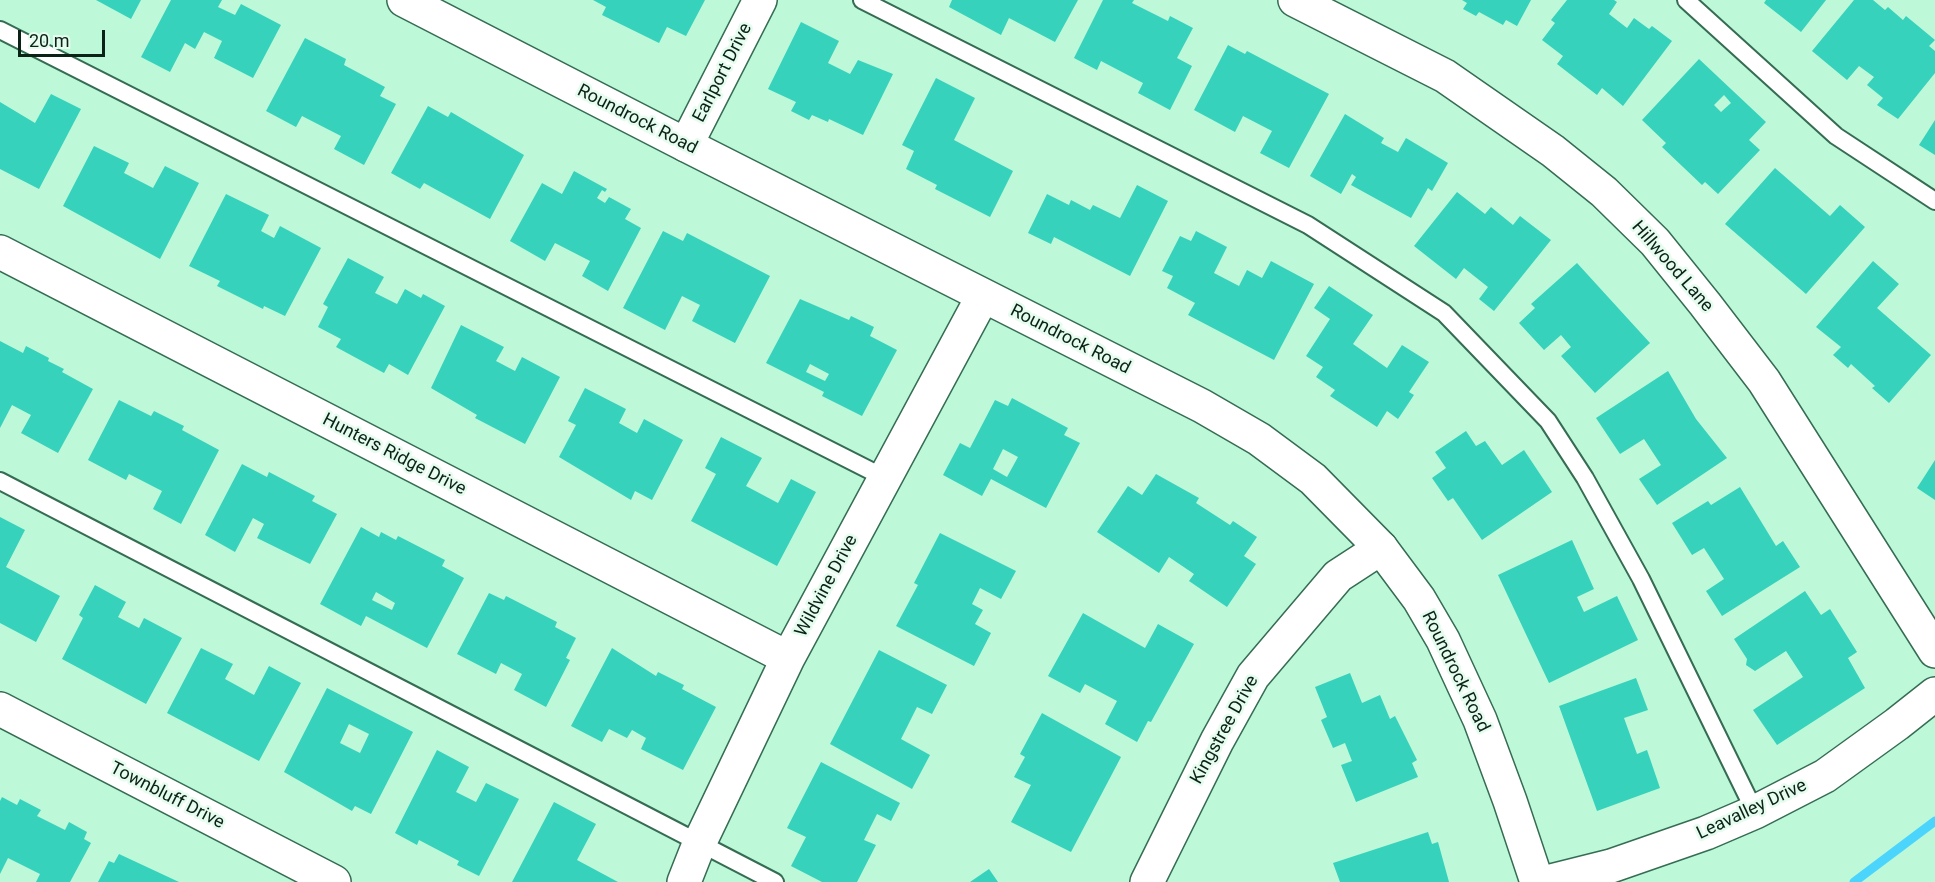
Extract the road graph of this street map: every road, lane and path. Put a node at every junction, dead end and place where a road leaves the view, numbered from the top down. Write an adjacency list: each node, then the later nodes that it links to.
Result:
1 (404, 0): 7 (street, Roundrock Road)
2 (760, 0): 7 (street, Earlport Drive)
3 (862, 0): 18 (lane)
4 (1296, 0): 14 (street, Hillwood Lane)
5 (1686, 0): 8 (lane)
6 (0, 30): 11 (lane)
7 (686, 145): 10 (street, Roundrock Road)
8 (1935, 201)
9 (0, 252): 15 (street, Hunters Ridge Drive)
10 (983, 296): 11 (street, Wildvine Drive); 13 (street, Roundrock Road)
11 (885, 478): 15 (street, Wildvine Drive)
12 (0, 481): 19 (lane)
13 (1382, 548): 23 (street, Kingstree Drive); 24 (street, Roundrock Road)
14 (1935, 651)
15 (788, 658): 19 (street, Wildvine Drive)
16 (1935, 694): 18 (street, Leavalley Drive)
17 (0, 710): 20 (street, Townbluff Drive)
18 (1755, 812): 25 (street, Leavalley Drive)
19 (699, 843): 21 (street, Wildvine Drive); 22 (lane)
20 (334, 882)
21 (684, 882)
22 (775, 882)
23 (1148, 882)
24 (1536, 882)
25 (1547, 882)

